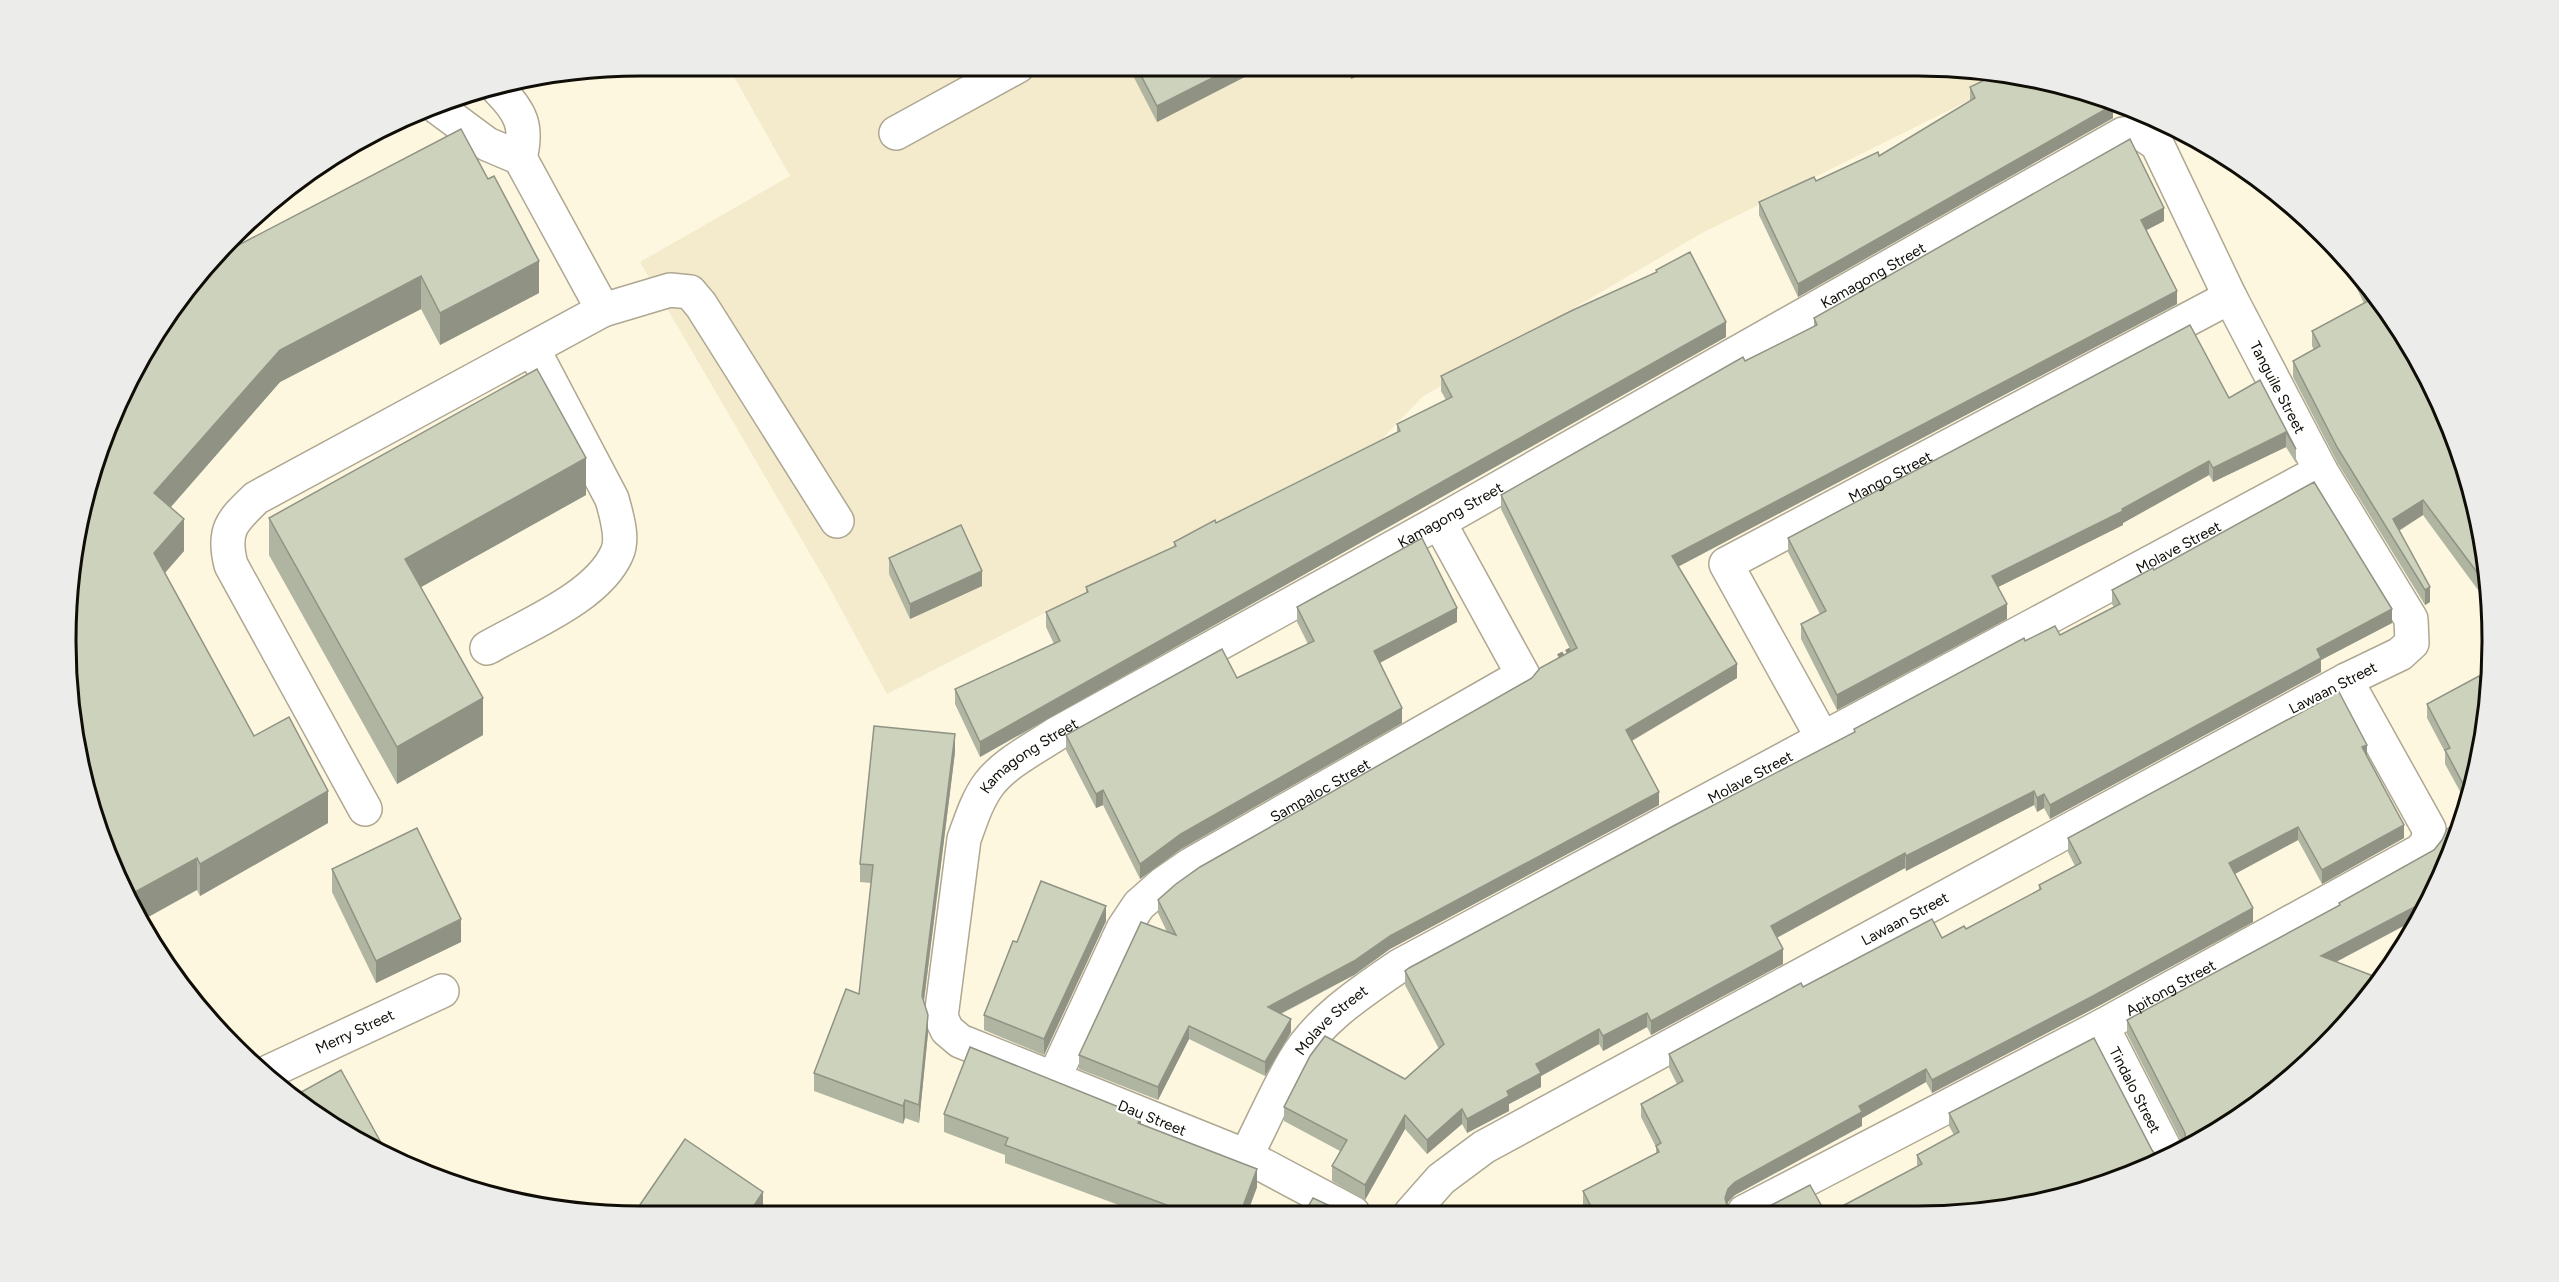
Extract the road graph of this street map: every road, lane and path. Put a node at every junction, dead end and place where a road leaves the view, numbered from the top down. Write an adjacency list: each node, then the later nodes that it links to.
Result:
1 (998, 77): 4 (street)
2 (502, 94): 6 (street)
3 (444, 112): 6 (street)
4 (896, 133)
5 (2140, 133): 7 (street, Tanguile Street); 12 (street, Kamagong Street)
6 (520, 158): 8 (street)
7 (2230, 297): 10 (street, Tanguile Street); 18 (street, Mango Street)
8 (603, 310): 9 (street); 11 (street)
9 (533, 349): 15 (street); 19 (street)
10 (2321, 471): 14 (street, Tanguile Street); 18 (street, Molave Street)
11 (837, 521)
12 (1439, 522): 16 (street); 22 (street, Kamagong Street)
13 (1584, 642): 16 (path)
14 (2412, 643): 17 (street, Lawaan Street)
15 (487, 648)
16 (1523, 675): 24 (street, Sampaloc Street)
17 (2346, 680): 21 (street, Apitong Street); 28 (street, Lawaan Street)
18 (1824, 739): 26 (street, Molave Street)
19 (365, 809)
20 (442, 991): 23 (street, Merry Street)
21 (2102, 1026): 25 (street, Tindalo Street); 29 (street, Apitong Street)
22 (947, 1030): 24 (street, Dau Street)
23 (274, 1069)
24 (1054, 1078): 26 (street, Dau Street)
25 (2165, 1149)
26 (1246, 1156): 27 (street, Dau Street)
27 (1338, 1205)
28 (1418, 1205)
29 (1757, 1205)

